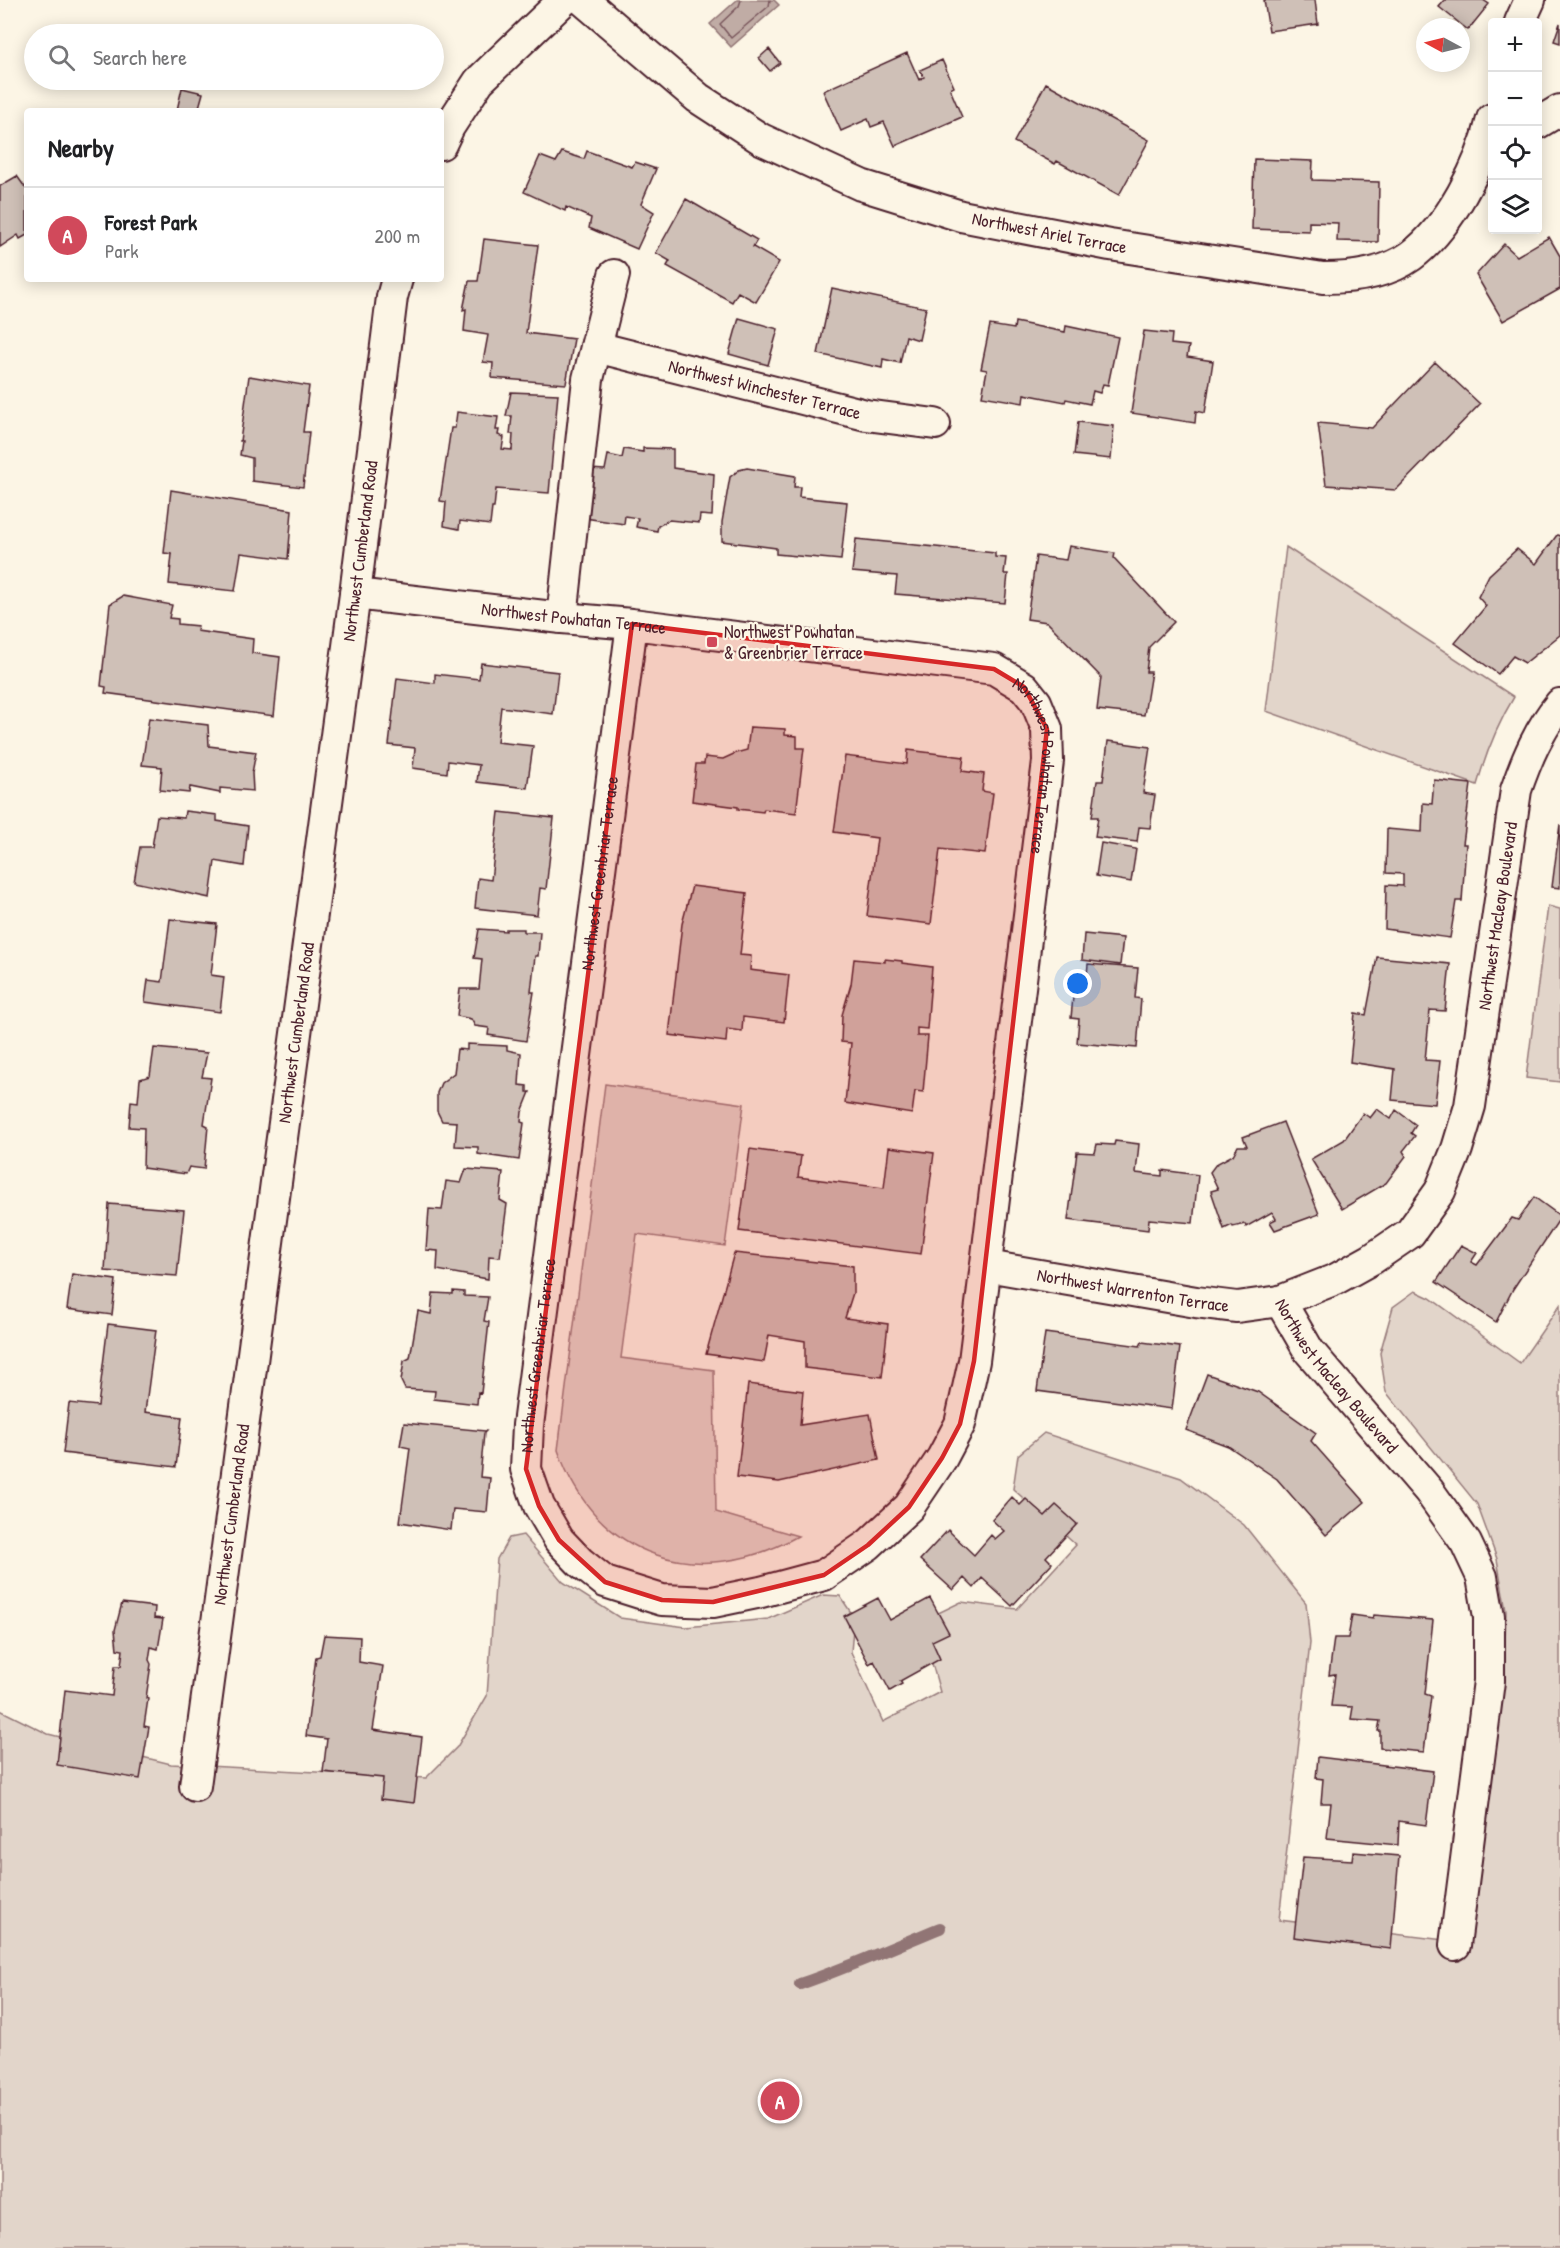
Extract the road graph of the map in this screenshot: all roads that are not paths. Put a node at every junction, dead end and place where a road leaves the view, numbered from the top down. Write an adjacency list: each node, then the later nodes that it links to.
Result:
1 (564, 0): 7 (street)
2 (583, 0): 8 (street, Northwest Ariel Terrace)
3 (1530, 0): 4 (street)
4 (1522, 18)
5 (1560, 110): 6 (street)
6 (1542, 121)
7 (444, 138)
8 (1488, 138)
9 (614, 275): 11 (street)
10 (396, 282): 13 (street, Northwest Cumberland Road)
11 (596, 346): 12 (street, Northwest Winchester Terrace); 14 (street)
12 (935, 424)
13 (355, 594): 14 (street, Northwest Powhatan Terrace); 19 (street, Northwest Cumberland Road)
14 (562, 618): 15 (street, Northwest Powhatan Terrace)
15 (632, 624): 17 (street, Northwest Powhatan Terrace); 17 (street, Northwest Greenbriar Terrace)
16 (1560, 704): 18 (street, Northwest Macleay Boulevard)
17 (987, 1266): 18 (street, Northwest Warrenton Terrace)
18 (1280, 1301): 20 (street, Northwest Macleay Boulevard)
19 (195, 1786)
20 (1455, 1945)

